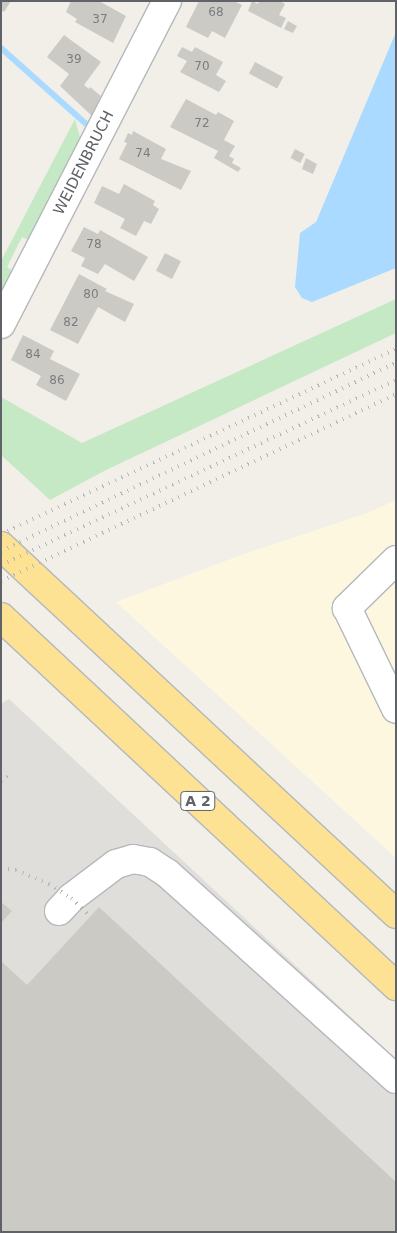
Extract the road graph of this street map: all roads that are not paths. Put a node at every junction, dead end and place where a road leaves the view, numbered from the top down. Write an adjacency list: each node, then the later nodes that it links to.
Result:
1 (167, 1): 2 (street, WEIDENBRUCH)
2 (1, 324)
3 (1, 546): 8 (highway)
4 (396, 560): 6 (street)
5 (1, 617): 9 (highway, A 2)
6 (396, 709)
7 (59, 910): 10 (street)
8 (396, 914)
9 (396, 986)
10 (396, 1079)

